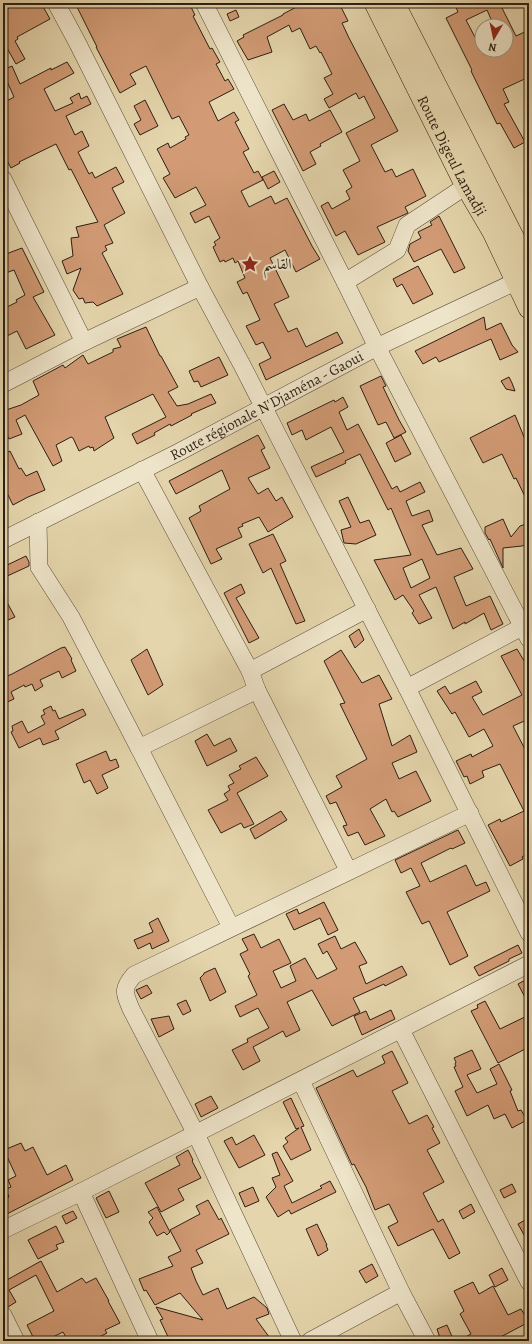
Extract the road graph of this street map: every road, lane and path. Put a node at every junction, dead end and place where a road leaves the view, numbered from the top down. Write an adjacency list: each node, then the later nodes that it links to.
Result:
1 (56, 3): 9 (street)
2 (204, 3): 8 (street)
3 (375, 3): 6 (main road, Route Digeul Lamadji)
4 (394, 3): 7 (main road, Route Digeul Lamadji)
5 (3, 179): 11 (street)
6 (466, 186): 7 (main road, Route Digeul Lamadji); 8 (street)
7 (525, 273): 10 (main road, Route Digeul Lamadji); 12 (street, Route régionale N'Djaména - Gaoui)
8 (345, 282): 12 (street)
9 (200, 287): 11 (street); 14 (street)
10 (529, 308)
11 (84, 342): 13 (street)
12 (377, 347): 14 (street, Route régionale N'Djaména - Gaoui); 19 (street)
13 (3, 384)
14 (264, 408): 15 (street, Route régionale N'Djaména - Gaoui); 18 (street)
15 (142, 470): 16 (street, Route régionale N'Djaména - Gaoui); 20 (street)
16 (38, 522): 17 (street, Route régionale N'Djaména - Gaoui); 23 (street)
17 (3, 540)
18 (367, 609): 20 (street); 21 (street)
19 (526, 633): 21 (street)
20 (250, 671): 22 (street)
21 (408, 688): 24 (street)
22 (258, 690): 23 (street); 25 (street)
23 (139, 748): 26 (street)
24 (470, 813): 25 (street); 27 (street)
25 (348, 870): 26 (street)
26 (231, 927): 31 (street)
27 (529, 933)
28 (529, 964): 29 (street)
29 (401, 1030): 30 (street); 34 (street)
30 (301, 1081): 31 (street); 35 (street)
31 (196, 1134): 32 (street); 39 (street)
32 (81, 1192): 33 (street); 38 (street)
33 (3, 1230)
34 (529, 1282)
35 (401, 1292): 40 (street); 41 (street)
36 (3, 1315): 37 (street)
37 (16, 1341)
38 (150, 1341)
39 (293, 1341)
40 (310, 1341)
41 (427, 1341)

